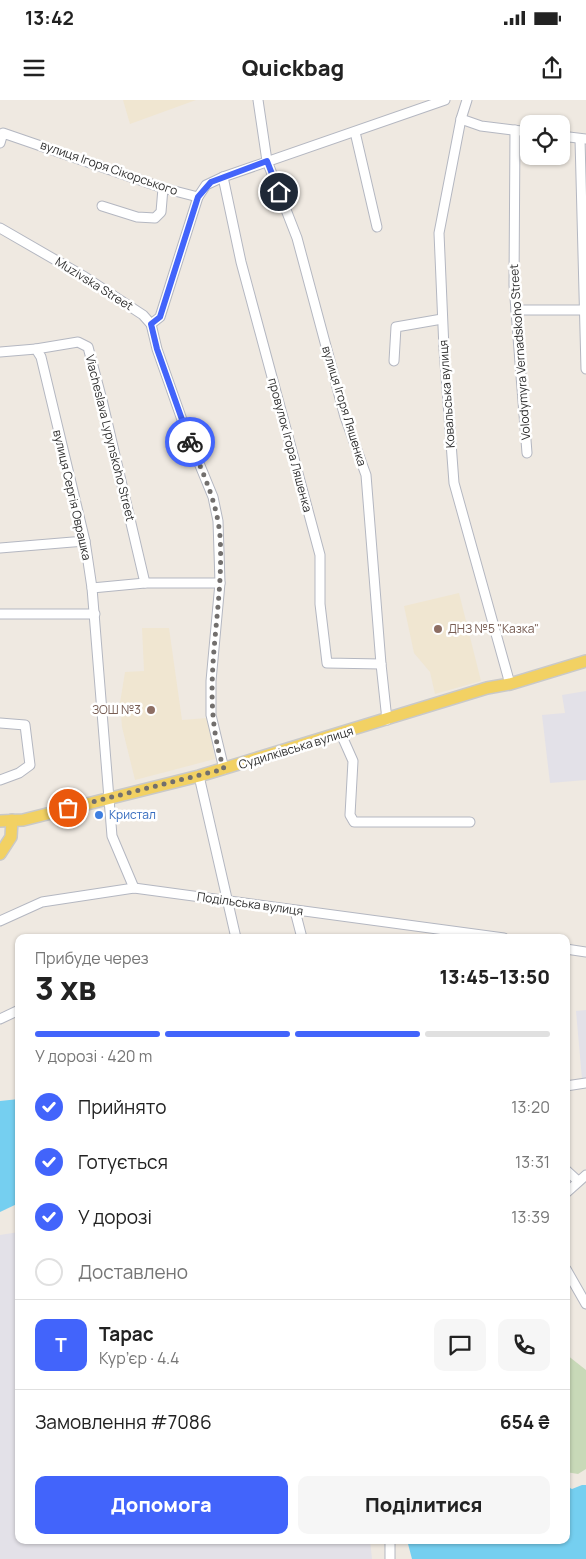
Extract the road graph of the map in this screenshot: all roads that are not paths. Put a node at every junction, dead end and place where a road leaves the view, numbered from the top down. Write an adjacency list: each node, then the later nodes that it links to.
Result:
1 (258, 100): 11 (street, вулиця Ігоря Ляшенка)
2 (446, 100): 7 (street)
3 (467, 100): 4 (street, Ковальська вулиця)
4 (461, 119): 5 (street); 20 (street, Ковальська вулиця)
5 (515, 130): 6 (street); 18 (street, Volodymyra Vernadskoho Street)
6 (520, 131)
7 (355, 132): 11 (street); 16 (street)
8 (570, 137): 9 (street)
9 (583, 139): 19 (street)
10 (0, 143): 13 (street, вулиця Ігоря Сікорського)
11 (267, 161): 12 (street); 35 (street, вулиця Ігоря Ляшенка)
12 (223, 177): 14 (street); 35 (street, провулок Ігора Ляшенка)
13 (163, 188): 14 (street, вулиця Ігоря Сікорського); 15 (street)
14 (198, 197): 21 (street)
15 (102, 206)
16 (377, 227)
17 (0, 228): 21 (street, Muzivska Street)
18 (516, 310): 19 (street); 26 (street, Volodymyra Vernadskoho Street)
19 (585, 310): 25 (street)
20 (442, 320): 24 (street); 36 (street, Ковальська вулиця)
21 (151, 324): 30 (street)
22 (36, 349): 23 (street); 27 (street, вулиця Сергія Оврашка); 29 (street, Viacheslava Lypynskoho Street)
23 (0, 352)
24 (394, 361)
25 (586, 369)
26 (527, 453)
27 (85, 541): 28 (street); 31 (street, вулиця Сергія Оврашка)
28 (0, 548)
29 (145, 583): 30 (street); 31 (street)
30 (220, 583): 40 (street)
31 (92, 588): 33 (street, вулиця Сергія Оврашка)
32 (0, 614): 33 (street)
33 (95, 614): 43 (street, вулиця Сергія Оврашка)
34 (586, 661): 36 (main road, Судилківська вулиця)
35 (381, 664): 37 (street, вулиця Ігоря Ляшенка)
36 (510, 684): 37 (main road, Судилківська вулиця)
37 (388, 720): 39 (main road, Судилківська вулиця)
38 (0, 723): 42 (street)
39 (340, 734): 40 (main road, Судилківська вулиця); 45 (street)
40 (224, 769): 41 (main road, Судилківська вулиця)
41 (199, 776): 43 (main road, Судилківська вулиця); 48 (street)
42 (0, 780)
43 (108, 799): 44 (main road, Судилківська вулиця); 47 (street, вулиця Сергія Оврашка)
44 (4, 820): 46 (main road)
45 (470, 822)
46 (0, 854)
47 (134, 888): 48 (street, Подільська вулиця); 50 (street, Подільська вулиця)
48 (227, 900): 49 (street, Подільська вулиця); 51 (street)
49 (295, 911): 52 (street); 53 (street, Подільська вулиця)
50 (0, 921)
51 (235, 934)
52 (301, 934)
53 (439, 934)
54 (570, 949): 55 (street)
55 (586, 952)
56 (15, 1012): 57 (street)
57 (0, 1019)
58 (586, 1083): 59 (street)
59 (570, 1085)
60 (570, 1174): 62 (street)
61 (586, 1174): 62 (street)
62 (578, 1181): 63 (street)
63 (570, 1189)
64 (570, 1276): 65 (street)
65 (586, 1304)
66 (390, 1544): 67 (street)
67 (390, 1559)

